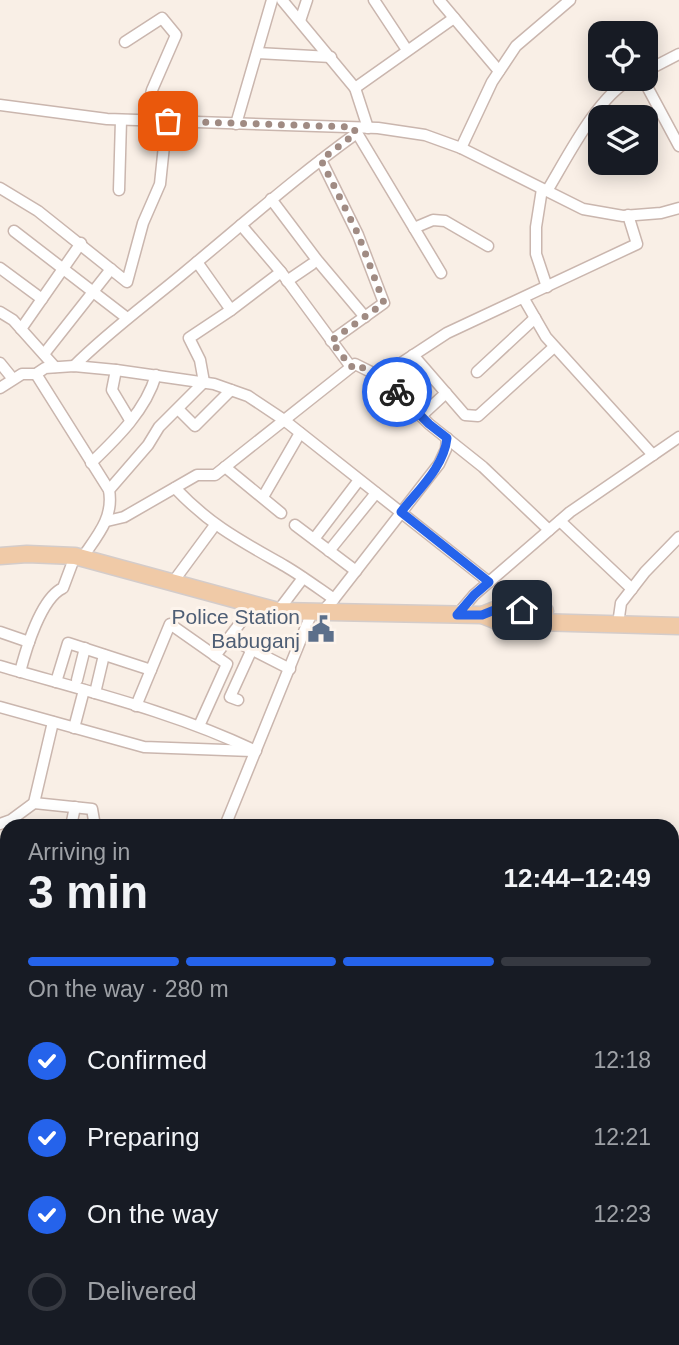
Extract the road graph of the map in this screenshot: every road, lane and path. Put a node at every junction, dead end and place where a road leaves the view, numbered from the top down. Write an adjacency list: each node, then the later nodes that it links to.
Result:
1 (272, 0): 11 (street)
2 (282, 0): 8 (street)
3 (307, 0): 8 (street)
4 (374, 0): 10 (street)
5 (439, 0): 7 (street)
6 (570, 0): 15 (street)
7 (454, 18): 10 (street); 15 (street)
8 (300, 21): 13 (street)
9 (125, 42): 21 (street)
10 (407, 50): 16 (street)
11 (257, 52): 13 (street); 22 (street)
12 (679, 54): 14 (street)
13 (331, 57): 16 (street)
14 (658, 65)
15 (499, 71): 27 (street)
16 (355, 88): 23 (street)
17 (616, 91): 31 (street)
18 (649, 91): 26 (street)
19 (0, 105): 20 (street)
20 (121, 120): 21 (street); 30 (street)
21 (145, 121): 22 (street)
22 (236, 124): 24 (street)
23 (368, 128): 24 (street); 27 (street)
24 (355, 130): 28 (street); 36 (street)
25 (165, 136): 44 (street)
26 (679, 146)
27 (461, 148): 31 (street)
28 (321, 160): 32 (street); 53 (street)
29 (0, 188): 38 (street)
30 (119, 190)
31 (545, 190): 34 (street); 47 (street)
32 (271, 199): 35 (street); 53 (street)
33 (679, 208): 34 (street)
34 (628, 215): 47 (street)
35 (241, 225): 40 (street); 46 (street)
36 (414, 228): 39 (street); 45 (street)
37 (14, 231): 43 (street)
38 (81, 243): 43 (street); 44 (street)
39 (488, 246)
40 (197, 261): 51 (street); 54 (street)
41 (312, 264): 46 (street)
42 (0, 268): 49 (street)
43 (64, 268): 48 (street); 49 (street)
44 (111, 269): 48 (street)
45 (442, 273)
46 (284, 277): 51 (street); 57 (street)
47 (547, 288): 50 (street)
48 (93, 291): 54 (street); 59 (street)
49 (42, 299): 56 (street)
50 (524, 299): 55 (street); 60 (street)
51 (231, 310): 71 (street)
52 (0, 312): 56 (street)
53 (365, 317): 57 (street)
54 (127, 318): 62 (street)
55 (535, 318): 58 (street); 66 (street)
56 (21, 329): 59 (street)
57 (331, 341): 64 (street)
58 (554, 347): 74 (street); 82 (street)
59 (44, 354): 63 (street)
60 (413, 355): 69 (street); 74 (street)
61 (0, 363): 70 (street)
62 (74, 366): 63 (street); 65 (street)
63 (55, 367): 67 (street)
64 (351, 367): 69 (street); 78 (street)
65 (116, 370): 68 (street); 77 (street)
66 (477, 372)
67 (36, 374): 70 (street); 83 (street)
68 (156, 375): 71 (street); 77 (street)
69 (380, 377): 76 (street)
70 (13, 379): 72 (street)
71 (204, 382): 73 (street); 75 (street)
72 (0, 388)
73 (231, 390): 75 (street); 78 (street)
74 (446, 393): 76 (street)
75 (178, 410): 87 (street)
76 (421, 416): 80 (street)
77 (130, 420): 83 (street)
78 (284, 420): 79 (street); 84 (street)
79 (300, 433): 85 (street); 89 (street)
80 (447, 438): 90 (street); 96 (street)
81 (679, 438): 82 (street)
82 (653, 455): 93 (street)
83 (91, 463): 87 (street)
84 (225, 467): 86 (street); 89 (street)
85 (359, 480): 88 (street); 98 (street)
86 (175, 488): 92 (street); 94 (street)
87 (109, 490): 92 (street)
88 (376, 493): 90 (street); 99 (street)
89 (262, 498): 91 (street)
90 (401, 512): 102 (street); 105 (street)
91 (281, 513)
92 (107, 521): 101 (street)
93 (559, 521): 96 (street); 106 (street)
94 (215, 525): 103 (street); 104 (street)
95 (295, 525): 98 (street)
96 (549, 530): 105 (street)
97 (679, 537): 106 (street)
98 (314, 539): 99 (street)
99 (330, 551): 102 (street)
100 (0, 556): 101 (main road)
101 (79, 557): 104 (main road); 117 (street)
102 (356, 570): 107 (street)
103 (303, 578): 107 (street); 109 (street)
104 (173, 582): 108 (main road)
105 (489, 582): 111 (street)
106 (632, 589): 113 (street)
107 (334, 599): 110 (street)
108 (254, 605): 109 (main road); 116 (street)
109 (278, 611): 110 (main road)
110 (317, 612): 111 (main road); 123 (street)
111 (457, 615): 113 (main road)
112 (679, 615): 113 (main road)
113 (619, 619): 114 (main road)
114 (679, 626)
115 (0, 632): 117 (street)
116 (229, 638): 119 (street); 121 (street)
117 (29, 642): 125 (street)
118 (85, 648): 120 (street); 126 (street); 127 (street)
119 (252, 649): 123 (street); 129 (street)
120 (104, 655): 124 (street); 128 (street)
121 (215, 656): 124 (street); 129 (street)
122 (0, 666): 125 (street)
123 (290, 668): 135 (street)
124 (151, 670): 130 (street)
125 (20, 672): 127 (street)
126 (78, 680)
127 (56, 682): 128 (street)
128 (90, 691): 130 (street); 134 (street)
129 (215, 691): 133 (street)
130 (136, 706): 133 (street)
131 (0, 707): 132 (street)
132 (53, 722): 134 (street); 136 (street)
133 (199, 726): 135 (street)
134 (74, 728): 135 (street)
135 (256, 751): 141 (street)
136 (34, 803): 137 (street); 138 (street)
137 (75, 807): 139 (street); 140 (street)
138 (15, 819)
139 (72, 819)
140 (94, 819)
141 (228, 819)

